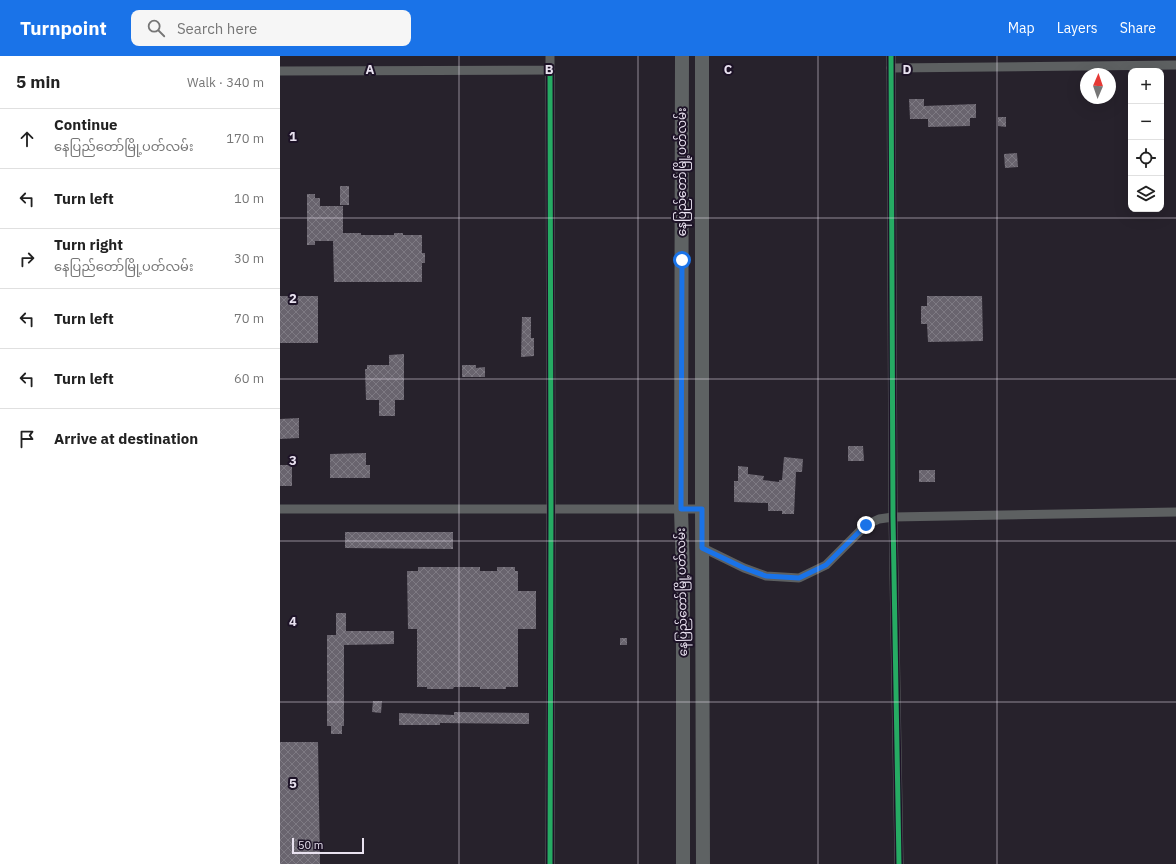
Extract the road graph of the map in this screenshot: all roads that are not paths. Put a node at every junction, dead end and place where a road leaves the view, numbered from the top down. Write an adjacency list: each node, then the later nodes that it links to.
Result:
1 (550, 56): 8 (street)
2 (682, 56): 11 (main road, နေပြည်တော်မြို့ပတ်လမ်း)
3 (702, 56): 12 (main road, နေပြည်တော်မြို့ပတ်လမ်း)
4 (891, 56): 6 (street)
5 (1176, 65): 6 (street)
6 (891, 68): 14 (street)
7 (280, 70): 8 (street)
8 (550, 70): 10 (street)
9 (280, 509): 10 (street)
10 (551, 509): 11 (street); 16 (street)
11 (681, 509): 12 (street); 17 (main road, နေပြည်တော်မြို့ပတ်လမ်း)
12 (702, 509): 15 (main road, နေပြည်တော်မြို့ပတ်လမ်း)
13 (1176, 512): 14 (street)
14 (893, 517): 15 (street); 19 (street)
15 (702, 548): 18 (main road, နေပြည်တော်မြို့ပတ်လမ်း)
16 (550, 864)
17 (683, 864)
18 (703, 864)
19 (899, 864)

